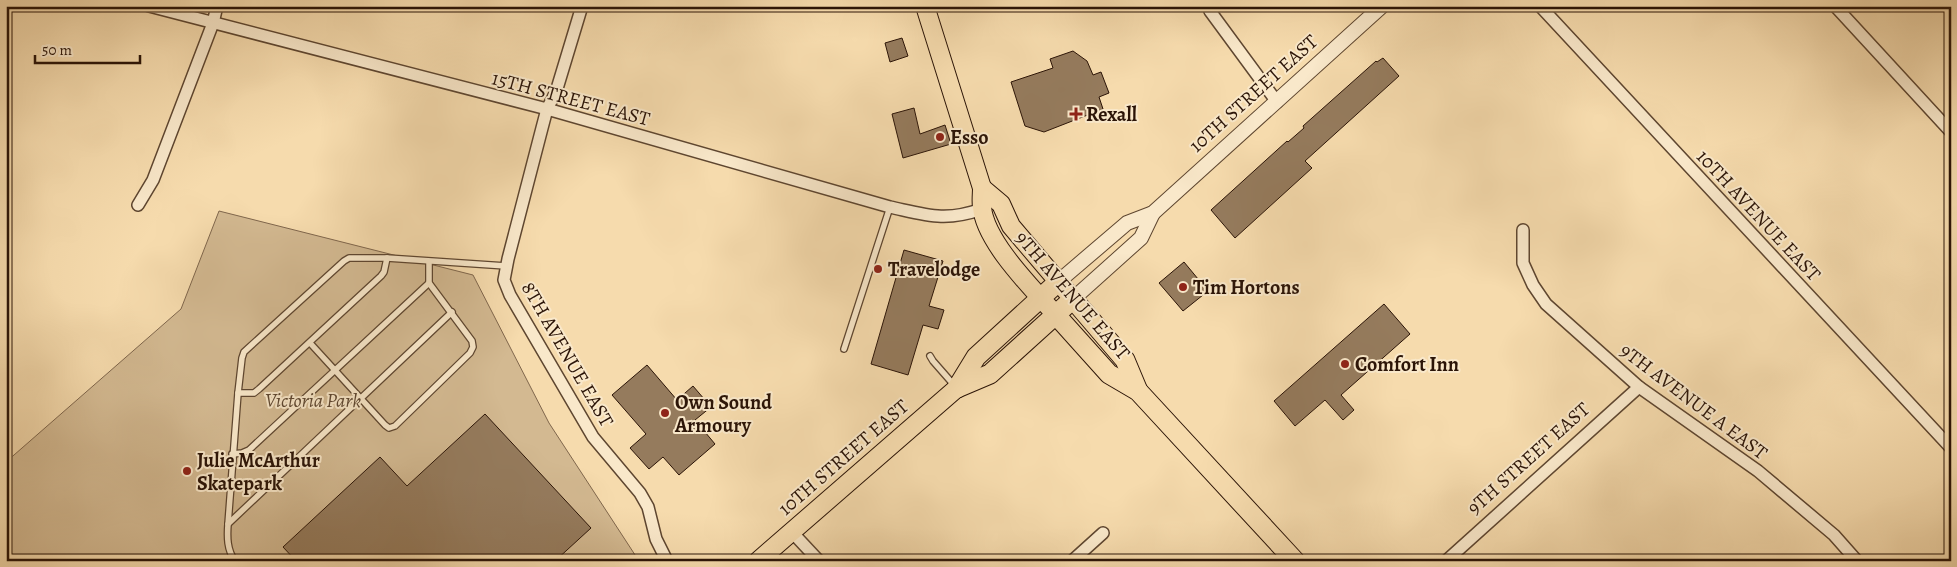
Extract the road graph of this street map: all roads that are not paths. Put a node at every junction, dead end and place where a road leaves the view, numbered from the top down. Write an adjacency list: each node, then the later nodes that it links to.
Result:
1 (149, 6): 9 (street, 15TH STREET EAST)
2 (217, 6): 9 (street)
3 (582, 6): 11 (street, 8TH AVENUE EAST)
4 (926, 6): 13 (main road, 9TH AVENUE EAST)
5 (1208, 6): 10 (street)
6 (1382, 6): 10 (street, 10TH STREET EAST)
7 (1540, 6): 37 (street, 10TH AVENUE EAST)
8 (1835, 6): 12 (street)
9 (213, 23): 11 (street, 15TH STREET EAST); 14 (street)
10 (1277, 102): 17 (street, 10TH STREET EAST)
11 (547, 109): 15 (street, 15TH STREET EAST); 21 (street, 8TH AVENUE EAST)
12 (1951, 132)
13 (982, 188): 16 (main road, 9TH AVENUE EAST); 22 (main road, 9TH AVENUE EAST)
14 (138, 204)
15 (890, 207): 16 (street, 15TH STREET EAST); 29 (lane)
16 (982, 208): 24 (main road, 9TH AVENUE EAST)
17 (1153, 213): 22 (street, 10TH STREET EAST); 25 (street, 10TH STREET EAST)
18 (1523, 230): 32 (street, 9TH AVENUE A EAST)
19 (387, 258): 20 (lane); 28 (lane); 35 (lane)
20 (429, 262): 21 (lane); 23 (lane)
21 (506, 266): 43 (street, 8TH AVENUE EAST)
22 (1058, 282): 24 (highway, 10TH STREET EAST); 25 (main road)
23 (429, 283): 26 (lane); 31 (lane)
24 (1041, 298): 27 (main road, 9TH AVENUE EAST); 33 (highway, 10TH STREET EAST)
25 (1073, 299): 27 (highway, 10TH STREET EAST); 34 (highway, 9TH AVENUE EAST)
26 (452, 312): 36 (lane); 36 (lane)
27 (1056, 315): 33 (highway, 10TH STREET EAST); 34 (highway, 9TH AVENUE EAST)
28 (310, 343): 31 (lane); 35 (lane)
29 (844, 349)
30 (930, 356): 33 (lane)
31 (335, 370): 36 (lane); 38 (lane)
32 (1638, 387): 48 (street, 9TH STREET EAST); 49 (street, 9TH AVENUE A EAST)
33 (957, 388): 40 (main road, 10TH STREET EAST)
34 (1138, 391): 47 (highway, 9TH AVENUE EAST)
35 (238, 393): 38 (lane)
36 (360, 398): 39 (lane)
37 (1951, 448)
38 (232, 454): 39 (lane)
39 (228, 524): 42 (lane)
40 (791, 531): 44 (main road, 10TH STREET EAST); 45 (street)
41 (1102, 533): 46 (street)
42 (235, 561)
43 (666, 561)
44 (758, 561)
45 (818, 561)
46 (1072, 561)
47 (1295, 561)
48 (1446, 561)
49 (1857, 561)

